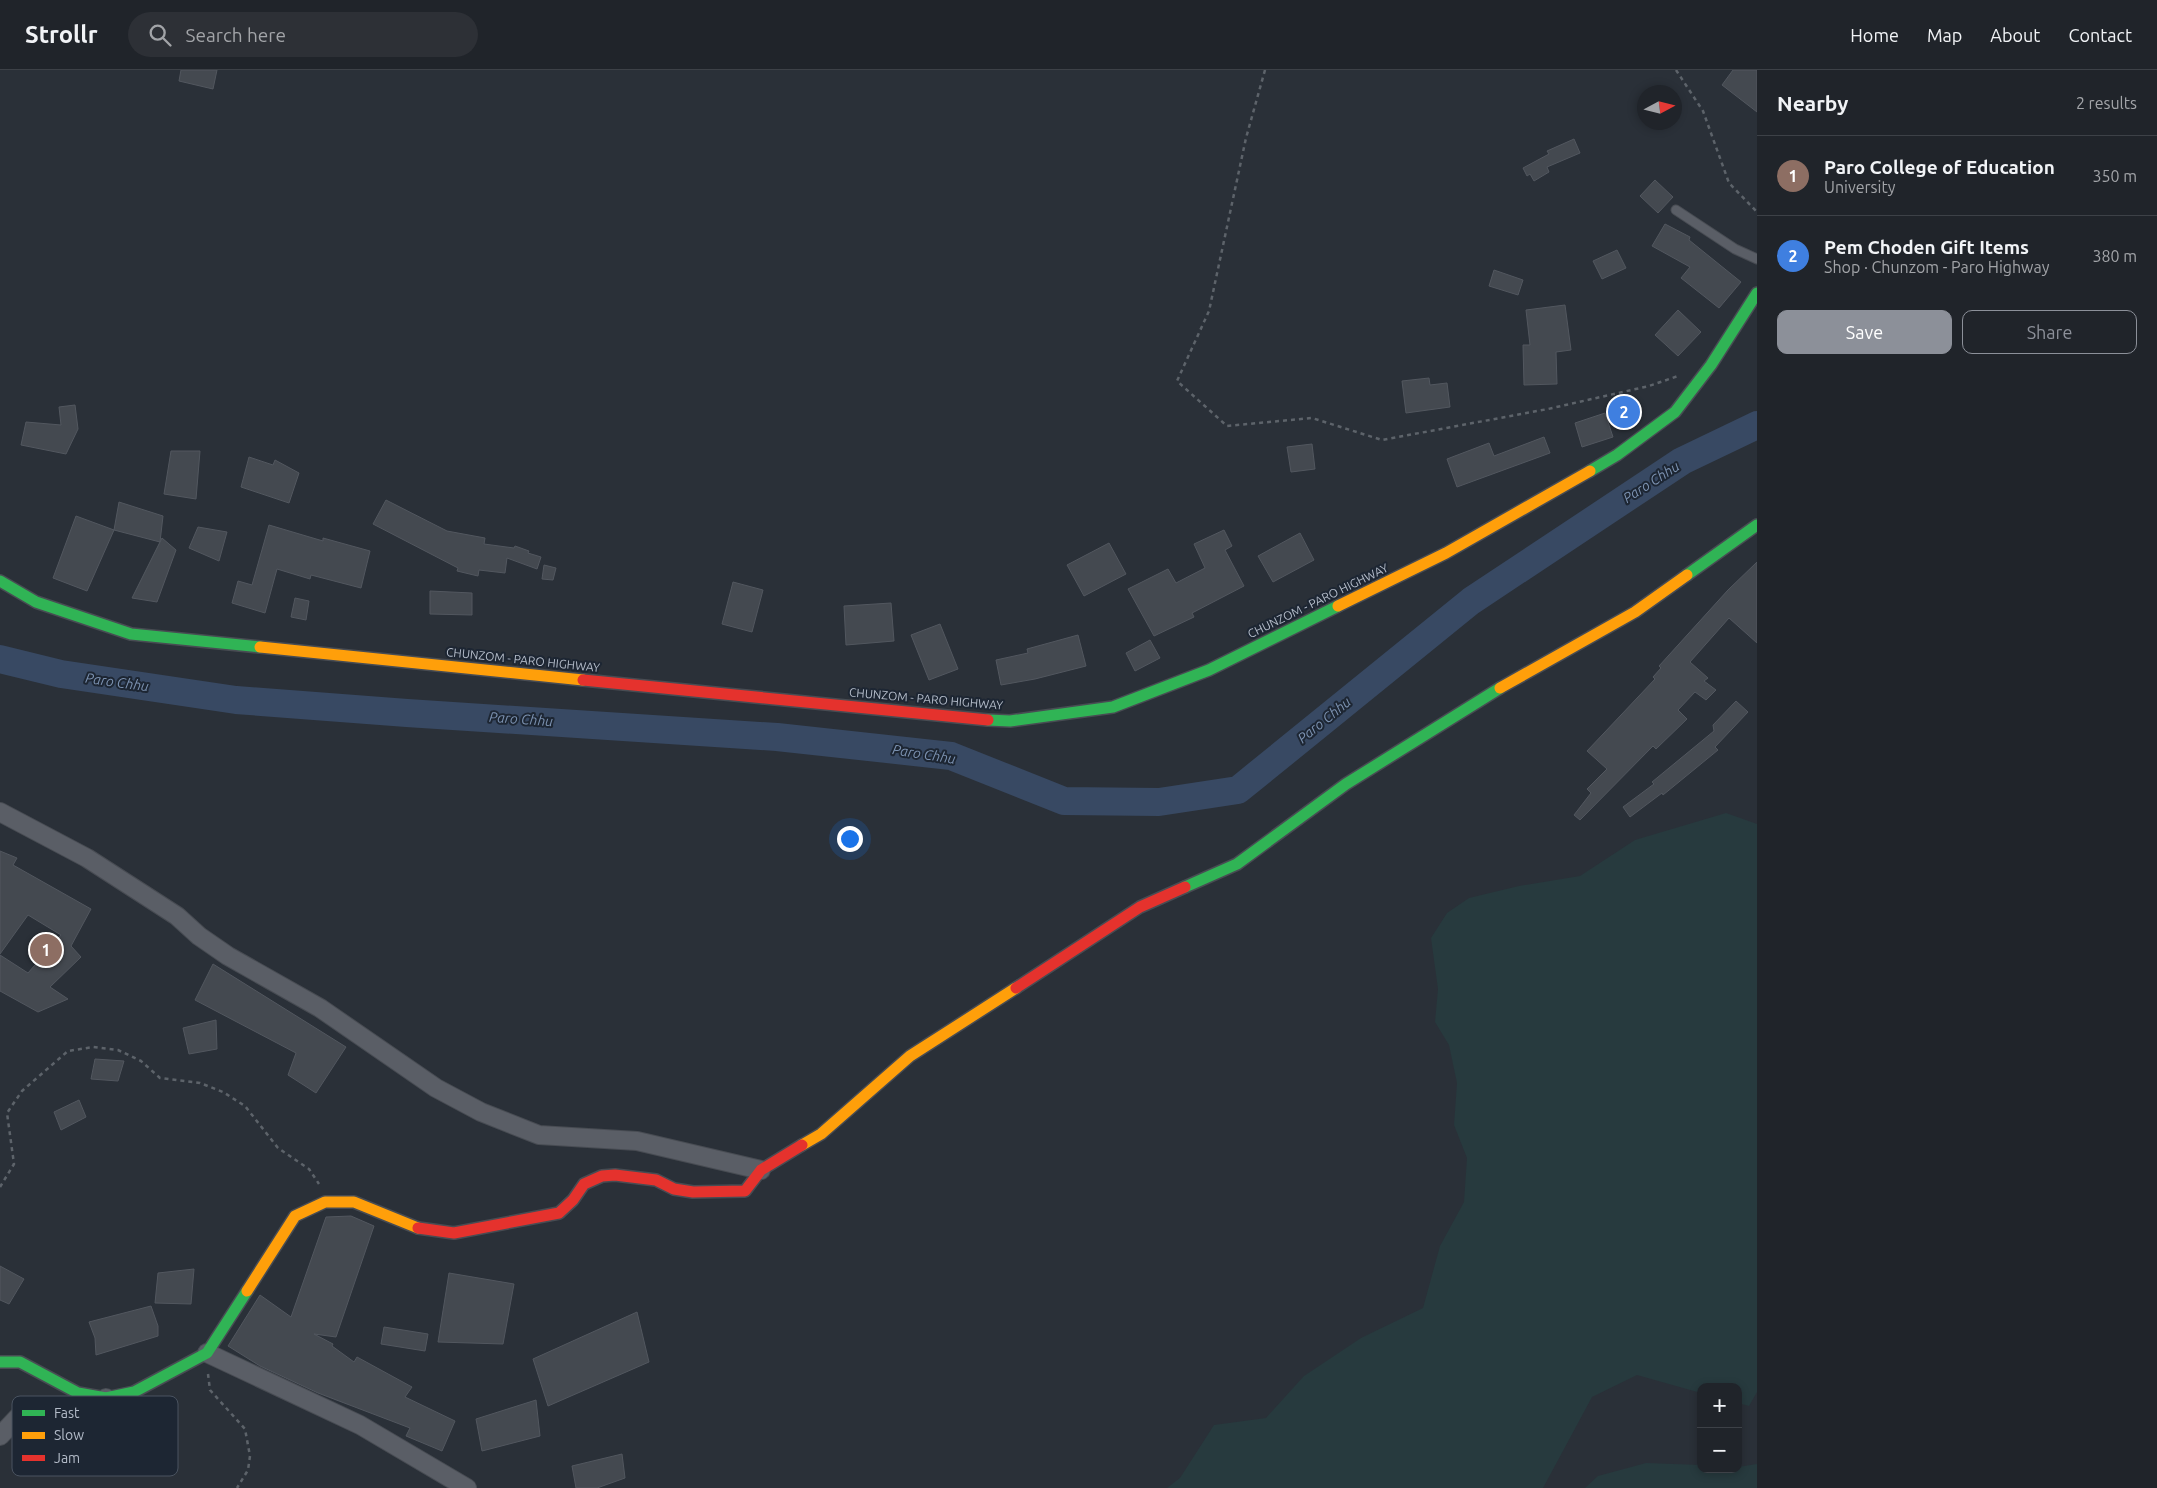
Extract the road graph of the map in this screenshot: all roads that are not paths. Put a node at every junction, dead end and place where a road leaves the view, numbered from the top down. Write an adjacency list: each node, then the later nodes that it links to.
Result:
1 (1676, 210): 2 (lane)
2 (1757, 259)
3 (1757, 293): 5 (street, CHUNZOM - PARO HIGHWAY)
4 (1757, 525): 7 (street)
5 (0, 581)
6 (0, 812): 7 (street)
7 (761, 1170): 8 (street)
8 (207, 1353): 11 (street); 14 (street)
9 (0, 1362): 10 (street)
10 (95, 1396)
11 (115, 1396)
12 (12, 1423): 13 (street)
13 (0, 1436)
14 (467, 1488)

